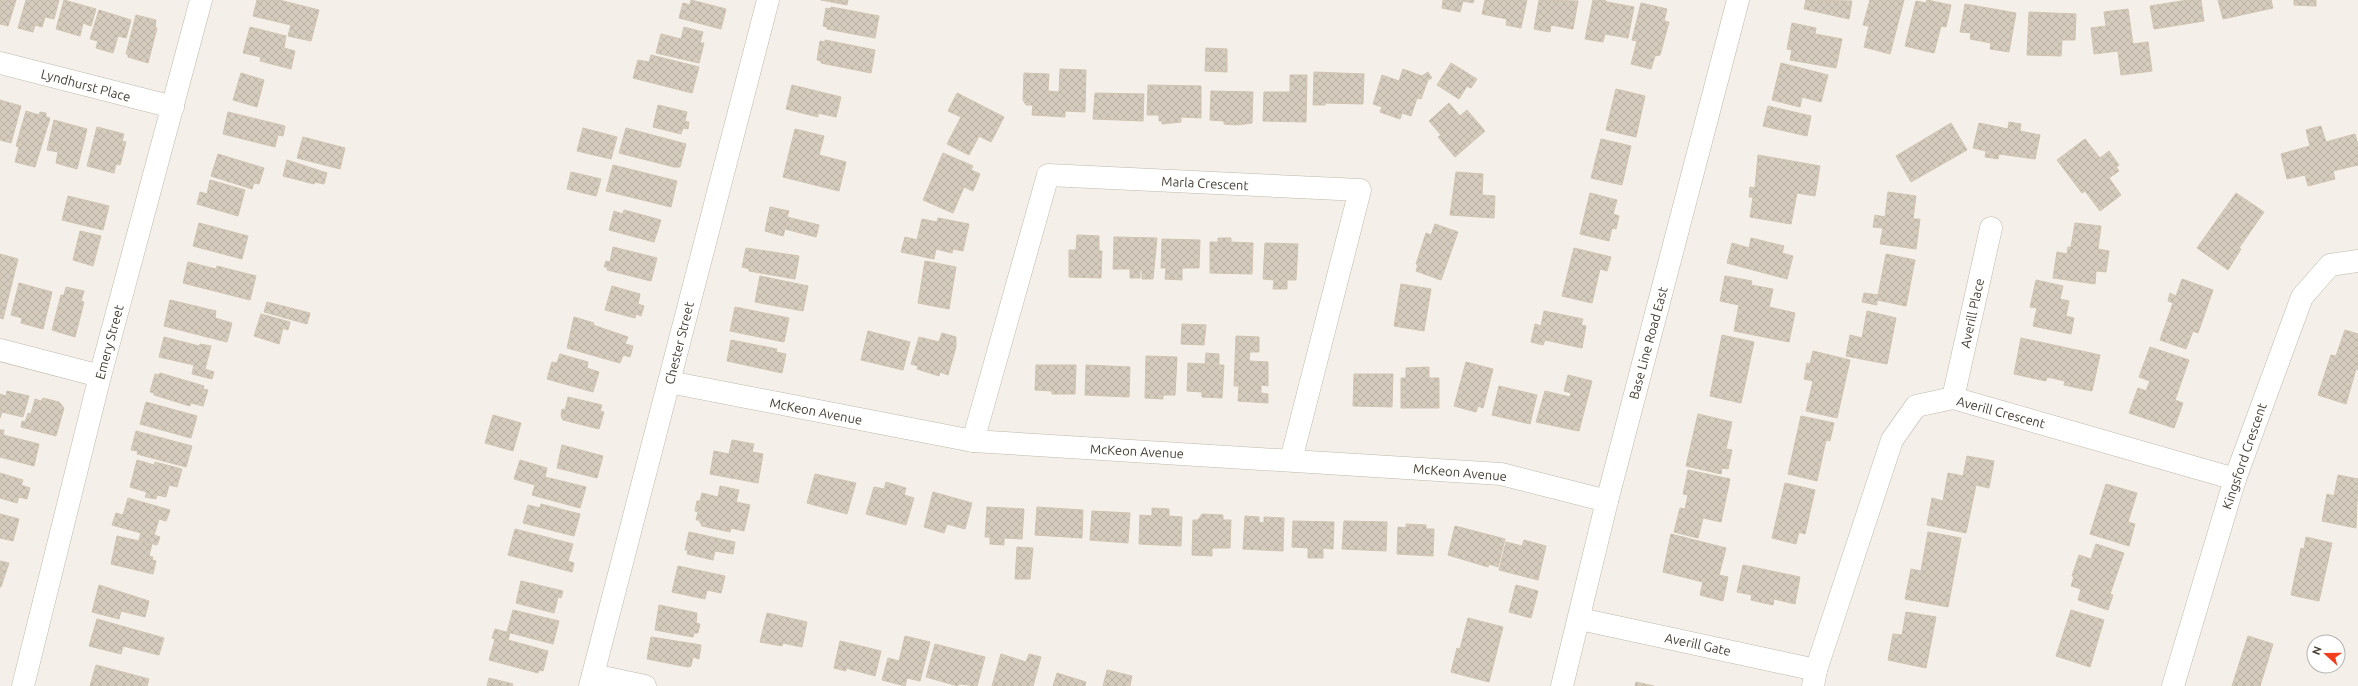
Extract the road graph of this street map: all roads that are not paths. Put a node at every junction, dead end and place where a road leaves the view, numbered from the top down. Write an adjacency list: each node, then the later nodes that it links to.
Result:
1 (201, 0): 5 (street, Emery Street)
2 (768, 0): 10 (street, Chester Street)
3 (1738, 0): 15 (street, Base Line Road East)
4 (0, 63): 5 (street, Lyndhurst Place)
5 (173, 108): 9 (street, Emery Street)
6 (1991, 228): 11 (street, Averill Place)
7 (2358, 261): 14 (street, Kingsford Crescent)
8 (0, 350): 9 (street)
9 (100, 376): 19 (street, Emery Street)
10 (669, 382): 12 (street, McKeon Avenue); 18 (street, Chester Street)
11 (1953, 398): 14 (street, Averill Crescent); 17 (street, Averill Crescent)
12 (973, 441): 13 (street, McKeon Avenue); 13 (street, Marla Crescent)
13 (1291, 460): 15 (street, McKeon Avenue)
14 (2235, 478): 22 (street, Kingsford Crescent)
15 (1607, 501): 16 (street, Base Line Road East)
16 (1580, 619): 17 (street, Averill Gate); 21 (street, Base Line Road East)
17 (1815, 678)
18 (592, 681): 20 (street)
19 (23, 686)
20 (645, 686)
21 (1562, 686)
22 (2173, 686)

